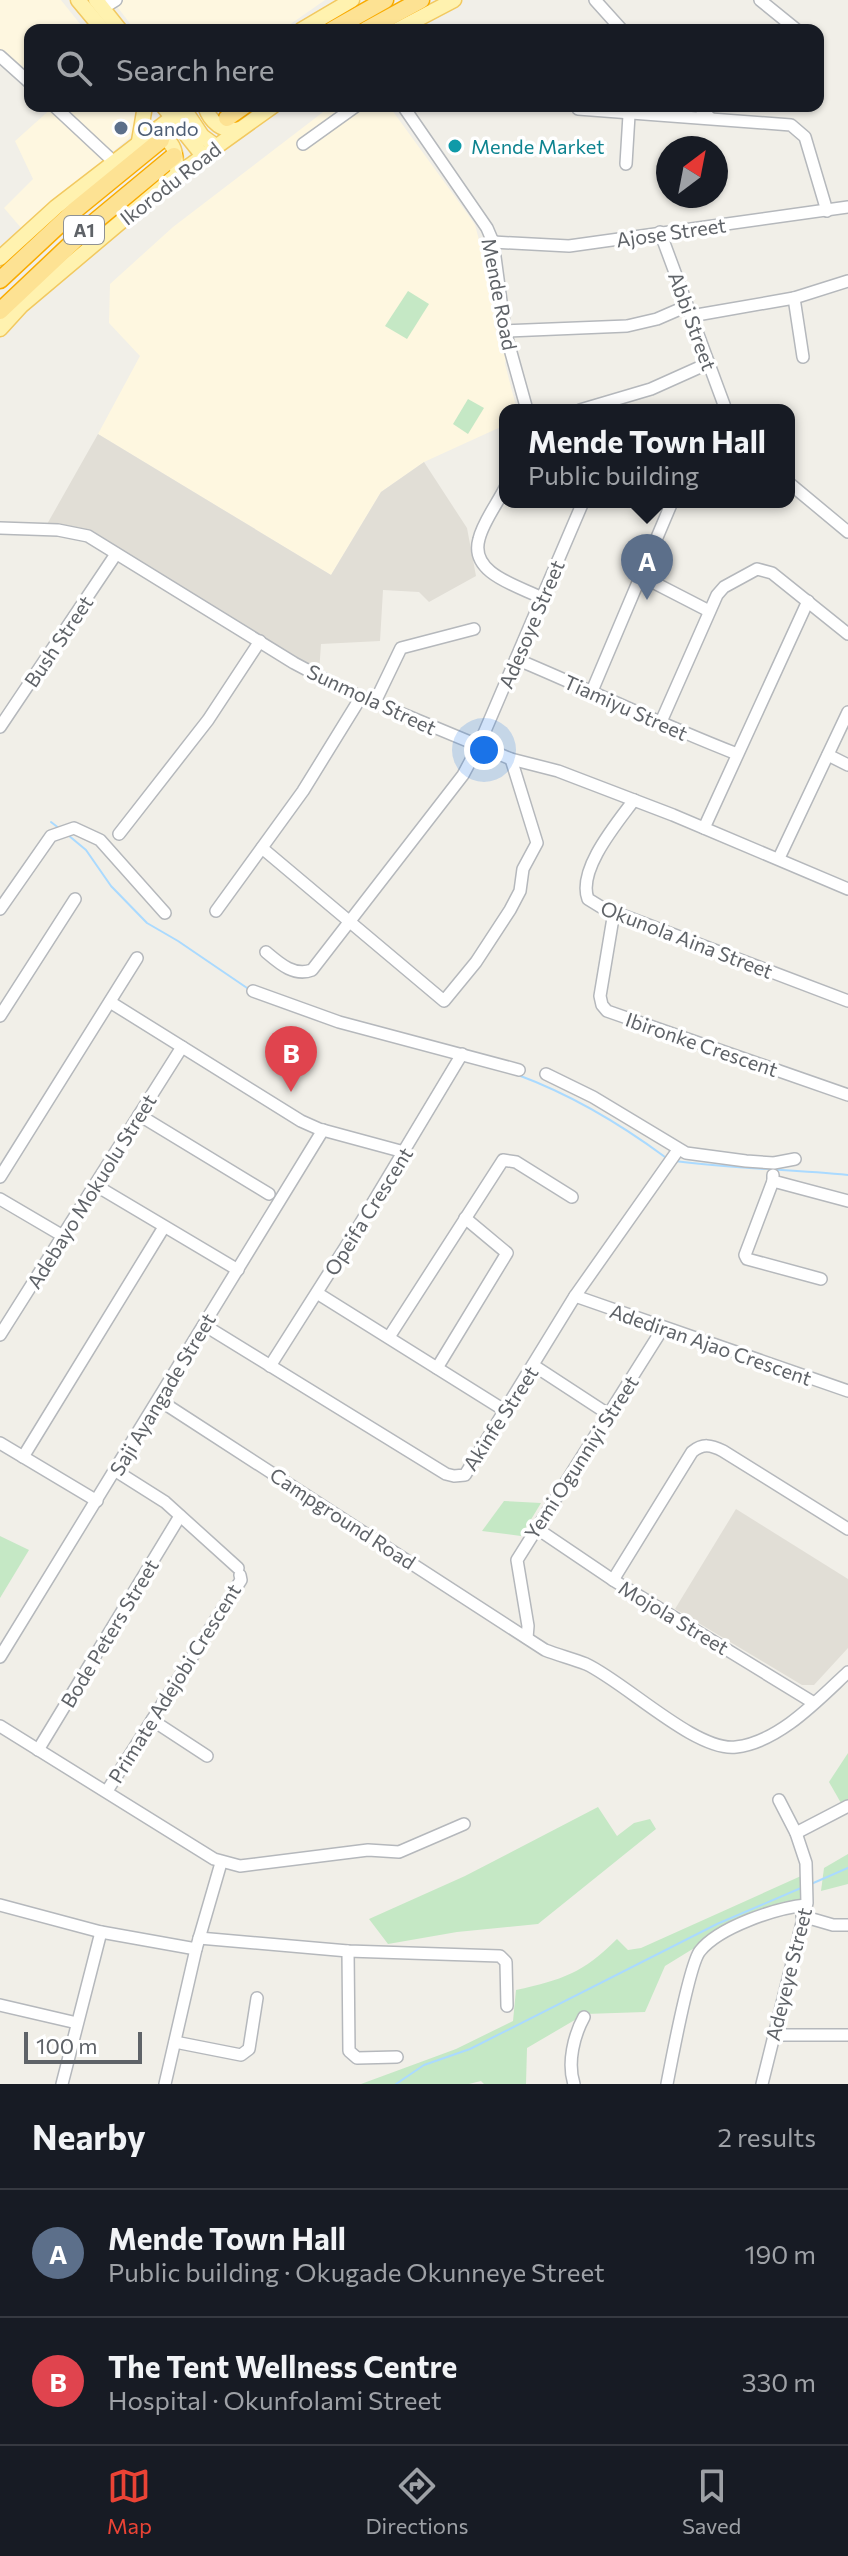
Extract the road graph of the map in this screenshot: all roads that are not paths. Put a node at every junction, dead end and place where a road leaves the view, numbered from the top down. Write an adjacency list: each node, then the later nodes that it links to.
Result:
1 (78, 0): 9 (main road)
2 (352, 0): 11 (main road)
3 (385, 0): 12 (highway)
4 (421, 0): 13 (highway)
5 (454, 0): 14 (main road)
6 (595, 0): 15 (street)
7 (760, 0): 16 (street)
8 (105, 3): 10 (main road)
9 (98, 24)
10 (117, 24)
11 (311, 24)
12 (343, 24)
13 (377, 24)
14 (408, 24)
15 (617, 24)
16 (790, 24)
17 (0, 56): 18 (street)
18 (24, 78)
19 (60, 112): 41 (street)
20 (144, 112): 36 (main road)
21 (174, 112): 36 (main road)
22 (180, 112): 40 (main road)
23 (181, 112): 38 (main road)
24 (208, 112): 34 (main road)
25 (236, 112): 32 (highway, Ikorodu Road)
26 (265, 112): 34 (main road, Ikorodu Road)
27 (348, 112): 37 (street)
28 (407, 112): 47 (street, Mende Road)
29 (604, 112): 31 (street)
30 (704, 112): 33 (street)
31 (629, 115): 33 (street); 42 (street)
32 (227, 118)
33 (710, 118): 45 (street)
34 (242, 128): 38 (main road, Ikorodu Road)
35 (161, 140): 49 (highway, Ikorodu Road / A1)
36 (139, 141): 41 (main road); 43 (main road)
37 (303, 144)
38 (217, 147): 40 (main road, Ikorodu Road)
39 (174, 156): 52 (highway, Ikorodu Road / A1)
40 (203, 156): 43 (main road, Ikorodu Road)
41 (114, 162): 48 (main road)
42 (626, 164)
43 (174, 177): 54 (main road, Ikorodu Road)
44 (848, 207): 45 (street, Ajose Street)
45 (827, 211): 46 (street, Ajose Street)
46 (660, 232): 47 (street, Ajose Street); 53 (street, Abbi Street)
47 (493, 242): 55 (street, Mende Road)
48 (0, 258)
49 (0, 280)
50 (848, 281): 51 (street)
51 (794, 298): 53 (street); 56 (street)
52 (0, 311)
53 (689, 311): 55 (street); 57 (street, Abbi Street)
54 (0, 329)
55 (505, 331): 58 (street, Mende Road)
56 (803, 357)
57 (709, 363): 59 (street); 60 (street, Abbi Street)
58 (525, 404)
59 (600, 404)
60 (724, 404)
61 (795, 488): 66 (street)
62 (499, 500): 69 (street)
63 (580, 508): 69 (street, Adesoye Street)
64 (669, 508): 68 (street)
65 (0, 528): 67 (street, Sunmola Street)
66 (848, 532)
67 (116, 554): 74 (street, Sunmola Street); 81 (street, Bush Street)
68 (641, 576): 71 (street); 76 (street)
69 (542, 598): 75 (street, Adesoye Street)
70 (808, 601): 71 (street); 73 (street); 83 (street)
71 (709, 611): 80 (street)
72 (474, 629): 78 (street)
73 (848, 634)
74 (260, 641): 77 (street, Sunmola Street); 89 (street)
75 (516, 659): 76 (street, Tiamiyu Street); 82 (street, Adesoye Street)
76 (592, 691): 80 (street, Tiamiyu Street)
77 (361, 697): 78 (street, Sunmola Street); 90 (street)
78 (375, 702): 82 (street, Sunmola Street)
79 (848, 712): 84 (street)
80 (660, 724): 83 (street, Tiamiyu Street)
81 (0, 727)
82 (479, 745): 85 (street, Sunmola Street); 98 (street, Adesoye Street)
83 (737, 754): 88 (street)
84 (828, 755): 86 (street); 91 (street)
85 (511, 759): 87 (street, Sunmola Street); 98 (street)
86 (848, 765)
87 (634, 800): 88 (street, Sunmola Street); 96 (street, Okunola Aina Street)
88 (704, 828): 91 (street, Sunmola Street)
89 (119, 834)
90 (262, 848): 95 (street); 98 (street)
91 (779, 858): 92 (street, Sunmola Street)
92 (848, 889)
93 (75, 899): 104 (street)
94 (0, 909): 97 (street)
95 (216, 911)
96 (614, 912): 102 (street, Okunola Aina Street); 109 (street, Ibironke Crescent)
97 (165, 913)
98 (350, 923): 99 (street, Adesoye Street)
99 (266, 952)
100 (137, 958): 103 (street)
101 (253, 991): 106 (street)
102 (848, 1001)
103 (110, 1002): 105 (street); 116 (street)
104 (0, 1016)
105 (182, 1047): 110 (street, Adebayo Mokuolu Street); 111 (street)
106 (461, 1057): 107 (street); 112 (street, Opeifa Crescent)
107 (519, 1070)
108 (546, 1074): 113 (street)
109 (848, 1095)
110 (139, 1115): 117 (street, Adebayo Mokuolu Street); 118 (street)
111 (323, 1130): 112 (street); 125 (street, Saji Ayangade Street)
112 (404, 1152): 127 (street, Opeifa Crescent)
113 (675, 1156): 115 (street); 128 (street, Akinfe Street)
114 (795, 1159): 115 (street)
115 (774, 1170): 121 (street); 126 (street)
116 (0, 1177)
117 (95, 1185): 123 (street); 124 (street, Adebayo Mokuolu Street)
118 (269, 1194)
119 (572, 1197): 122 (street)
120 (0, 1199): 124 (street)
121 (848, 1201)
122 (465, 1218): 132 (street); 135 (street)
123 (164, 1227): 125 (street); 141 (street)
124 (63, 1236): 131 (street, Adebayo Mokuolu Street)
125 (238, 1270): 129 (street, Saji Ayangade Street)
126 (821, 1279)
127 (317, 1293): 132 (street); 134 (street, Opeifa Crescent)
128 (575, 1296): 130 (street, Adediran Ajao Crescent); 133 (street, Akinfe Street)
129 (204, 1325): 134 (street, Akinfe Street); 137 (street, Saji Ayangade Street)
130 (663, 1328): 136 (street, Adediran Ajao Crescent); 139 (street, Yemi Ogunniyi Street)
131 (0, 1335)
132 (389, 1337): 135 (street)
133 (533, 1365): 138 (street, Akinfe Street); 139 (street)
134 (270, 1366): 138 (street, Akinfe Street)
135 (437, 1368): 138 (street)
136 (848, 1391)
137 (159, 1400): 142 (street, Saji Ayangade Street); 148 (street, Campground Road)
138 (504, 1410)
139 (608, 1414): 145 (street, Yemi Ogunniyi Street)
140 (0, 1443): 141 (street)
141 (23, 1457): 143 (street)
142 (116, 1471): 143 (street, Saji Ayangade Street); 144 (street)
143 (97, 1501): 149 (street, Saji Ayangade Street)
144 (180, 1516): 152 (street, Primate Adejobi Crescent); 154 (street, Bode Peters Street)
145 (536, 1528): 147 (street, Mojola Street); 148 (street, Yemi Ogunniyi Street)
146 (848, 1529): 147 (street)
147 (613, 1580): 151 (street, Mojola Street)
148 (527, 1638): 151 (street)
149 (0, 1657)
150 (848, 1672): 151 (street)
151 (814, 1703)
152 (152, 1720): 155 (street); 156 (street, Primate Adejobi Crescent)
153 (0, 1726): 154 (street)
154 (38, 1750): 156 (street)
155 (207, 1756)
156 (107, 1791): 161 (street)
157 (779, 1800): 160 (street, Adeyeye Street)
158 (848, 1806): 160 (street)
159 (464, 1824): 161 (street)
160 (796, 1833): 163 (street, Adeyeye Street)
161 (221, 1863): 166 (street)
162 (0, 1905): 165 (street)
163 (805, 1908): 164 (street); 173 (street, Adeyeye Street); 180 (street)
164 (848, 1925)
165 (101, 1932): 166 (street); 172 (street)
166 (197, 1944): 167 (street); 175 (street)
167 (348, 1951): 170 (street); 176 (street)
168 (257, 1998): 175 (street)
169 (0, 2005): 172 (street)
170 (507, 2006)
171 (584, 2017): 179 (street)
172 (77, 2023): 177 (street)
173 (773, 2035): 174 (street); 181 (street, Adeyeye Street)
174 (848, 2035)
175 (175, 2042): 178 (street)
176 (397, 2057)
177 (62, 2084)
178 (165, 2084)
179 (574, 2084)
180 (667, 2084)
181 (762, 2084)

